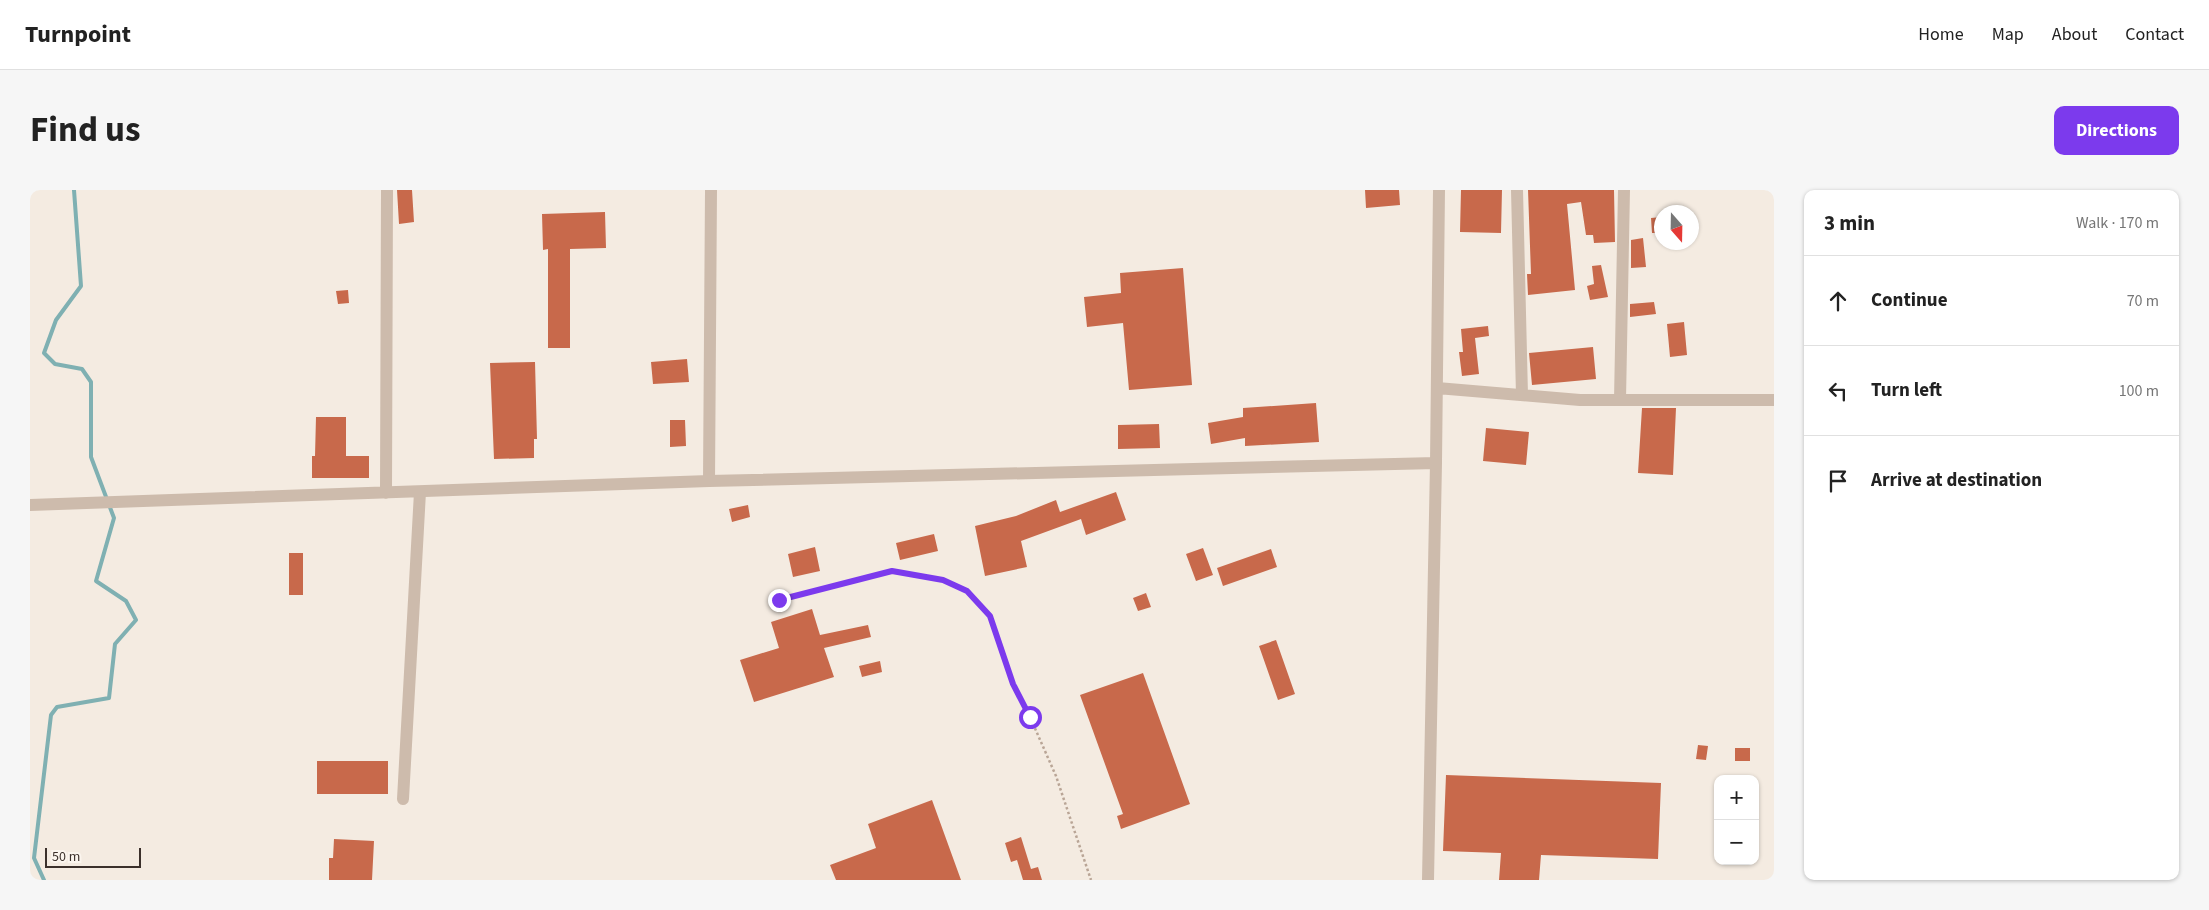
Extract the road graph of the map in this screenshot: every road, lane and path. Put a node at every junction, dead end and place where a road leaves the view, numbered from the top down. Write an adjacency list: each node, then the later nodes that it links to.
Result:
1 (387, 190): 13 (street)
2 (711, 190): 11 (street)
3 (1439, 190): 6 (street)
4 (1517, 190): 7 (street)
5 (1624, 190): 8 (street)
6 (1437, 388): 7 (street); 10 (street)
7 (1522, 395): 8 (street)
8 (1620, 400): 9 (street)
9 (1774, 400)
10 (1436, 463): 11 (street); 18 (street)
11 (709, 481): 12 (street)
12 (420, 492): 13 (street); 16 (street)
13 (386, 494): 14 (street)
14 (30, 506)
15 (779, 600): 17 (path)
16 (403, 800)
17 (1091, 880)
18 (1428, 880)

